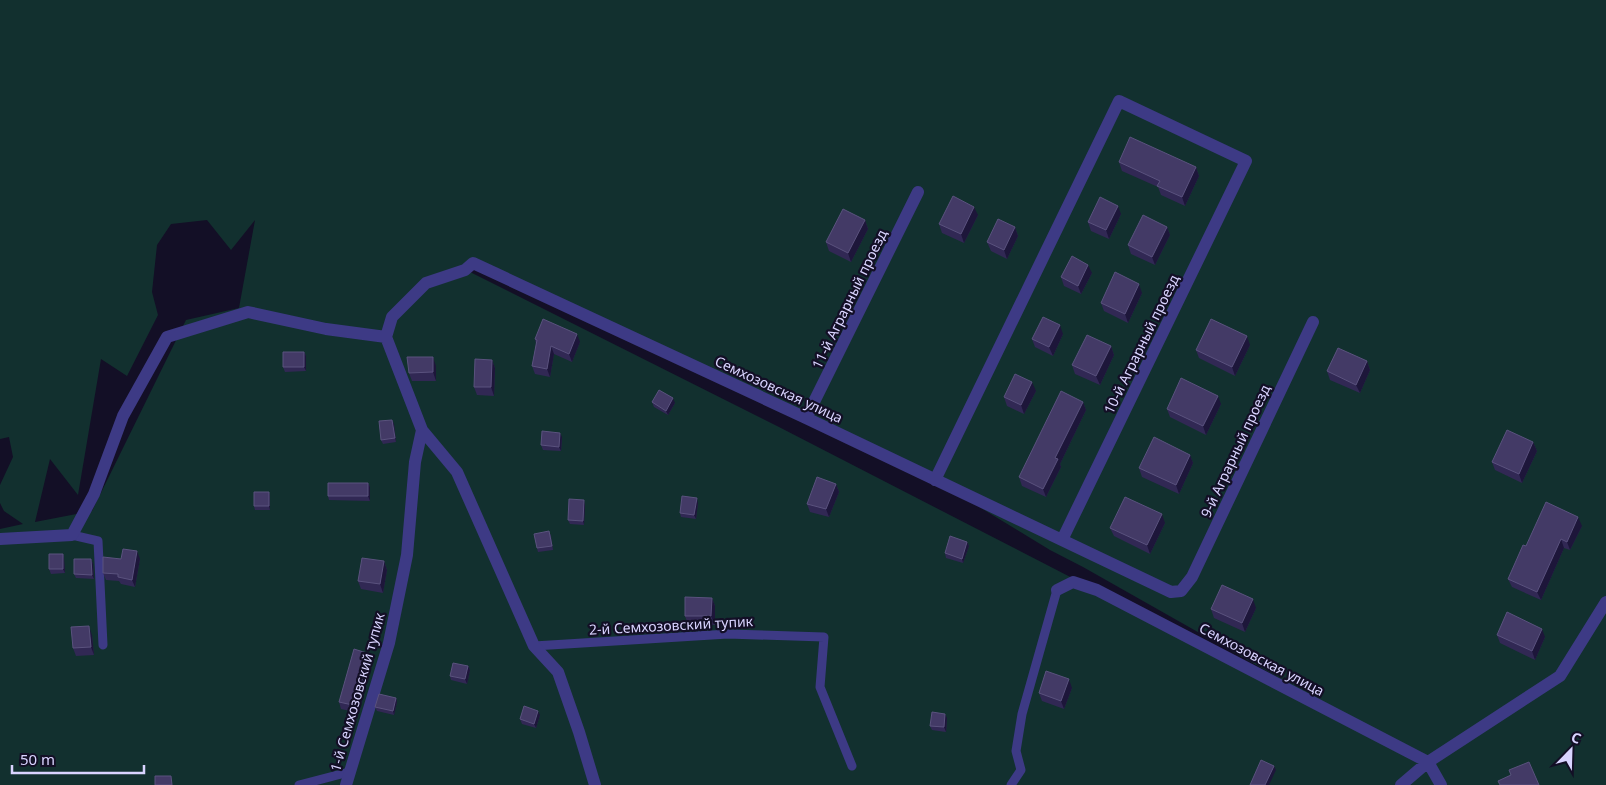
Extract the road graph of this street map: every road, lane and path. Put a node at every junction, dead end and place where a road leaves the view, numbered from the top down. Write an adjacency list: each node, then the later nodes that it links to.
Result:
1 (918, 192): 4 (street, 11-й Аграрный проезд)
2 (1312, 322): 11 (street, 9-й Аграрный проезд)
3 (386, 337): 4 (street, Семхозовская улица); 5 (street); 7 (street)
4 (806, 418): 6 (street, Семхозовская улица)
5 (422, 430): 14 (street); 17 (street, 1-й Семхозовский тупик)
6 (935, 480): 9 (street, Семхозовская улица); 9 (street, 10-й Аграрный проезд)
7 (72, 535): 8 (street); 13 (lane)
8 (0, 539)
9 (1062, 540): 11 (street, Семхозовская улица)
10 (1057, 590): 15 (street, Семхозовская улица); 21 (lane)
11 (1182, 591)
12 (1606, 602): 15 (street)
13 (103, 645)
14 (534, 646): 16 (lane, 2-й Семхозовский тупик); 20 (street)
15 (1428, 762): 22 (street); 23 (street)
16 (852, 766)
17 (349, 772): 18 (lane); 19 (street, 1-й Семхозовский тупик)
18 (299, 785)
19 (346, 785)
20 (595, 785)
21 (1012, 785)
22 (1401, 785)
23 (1441, 785)

